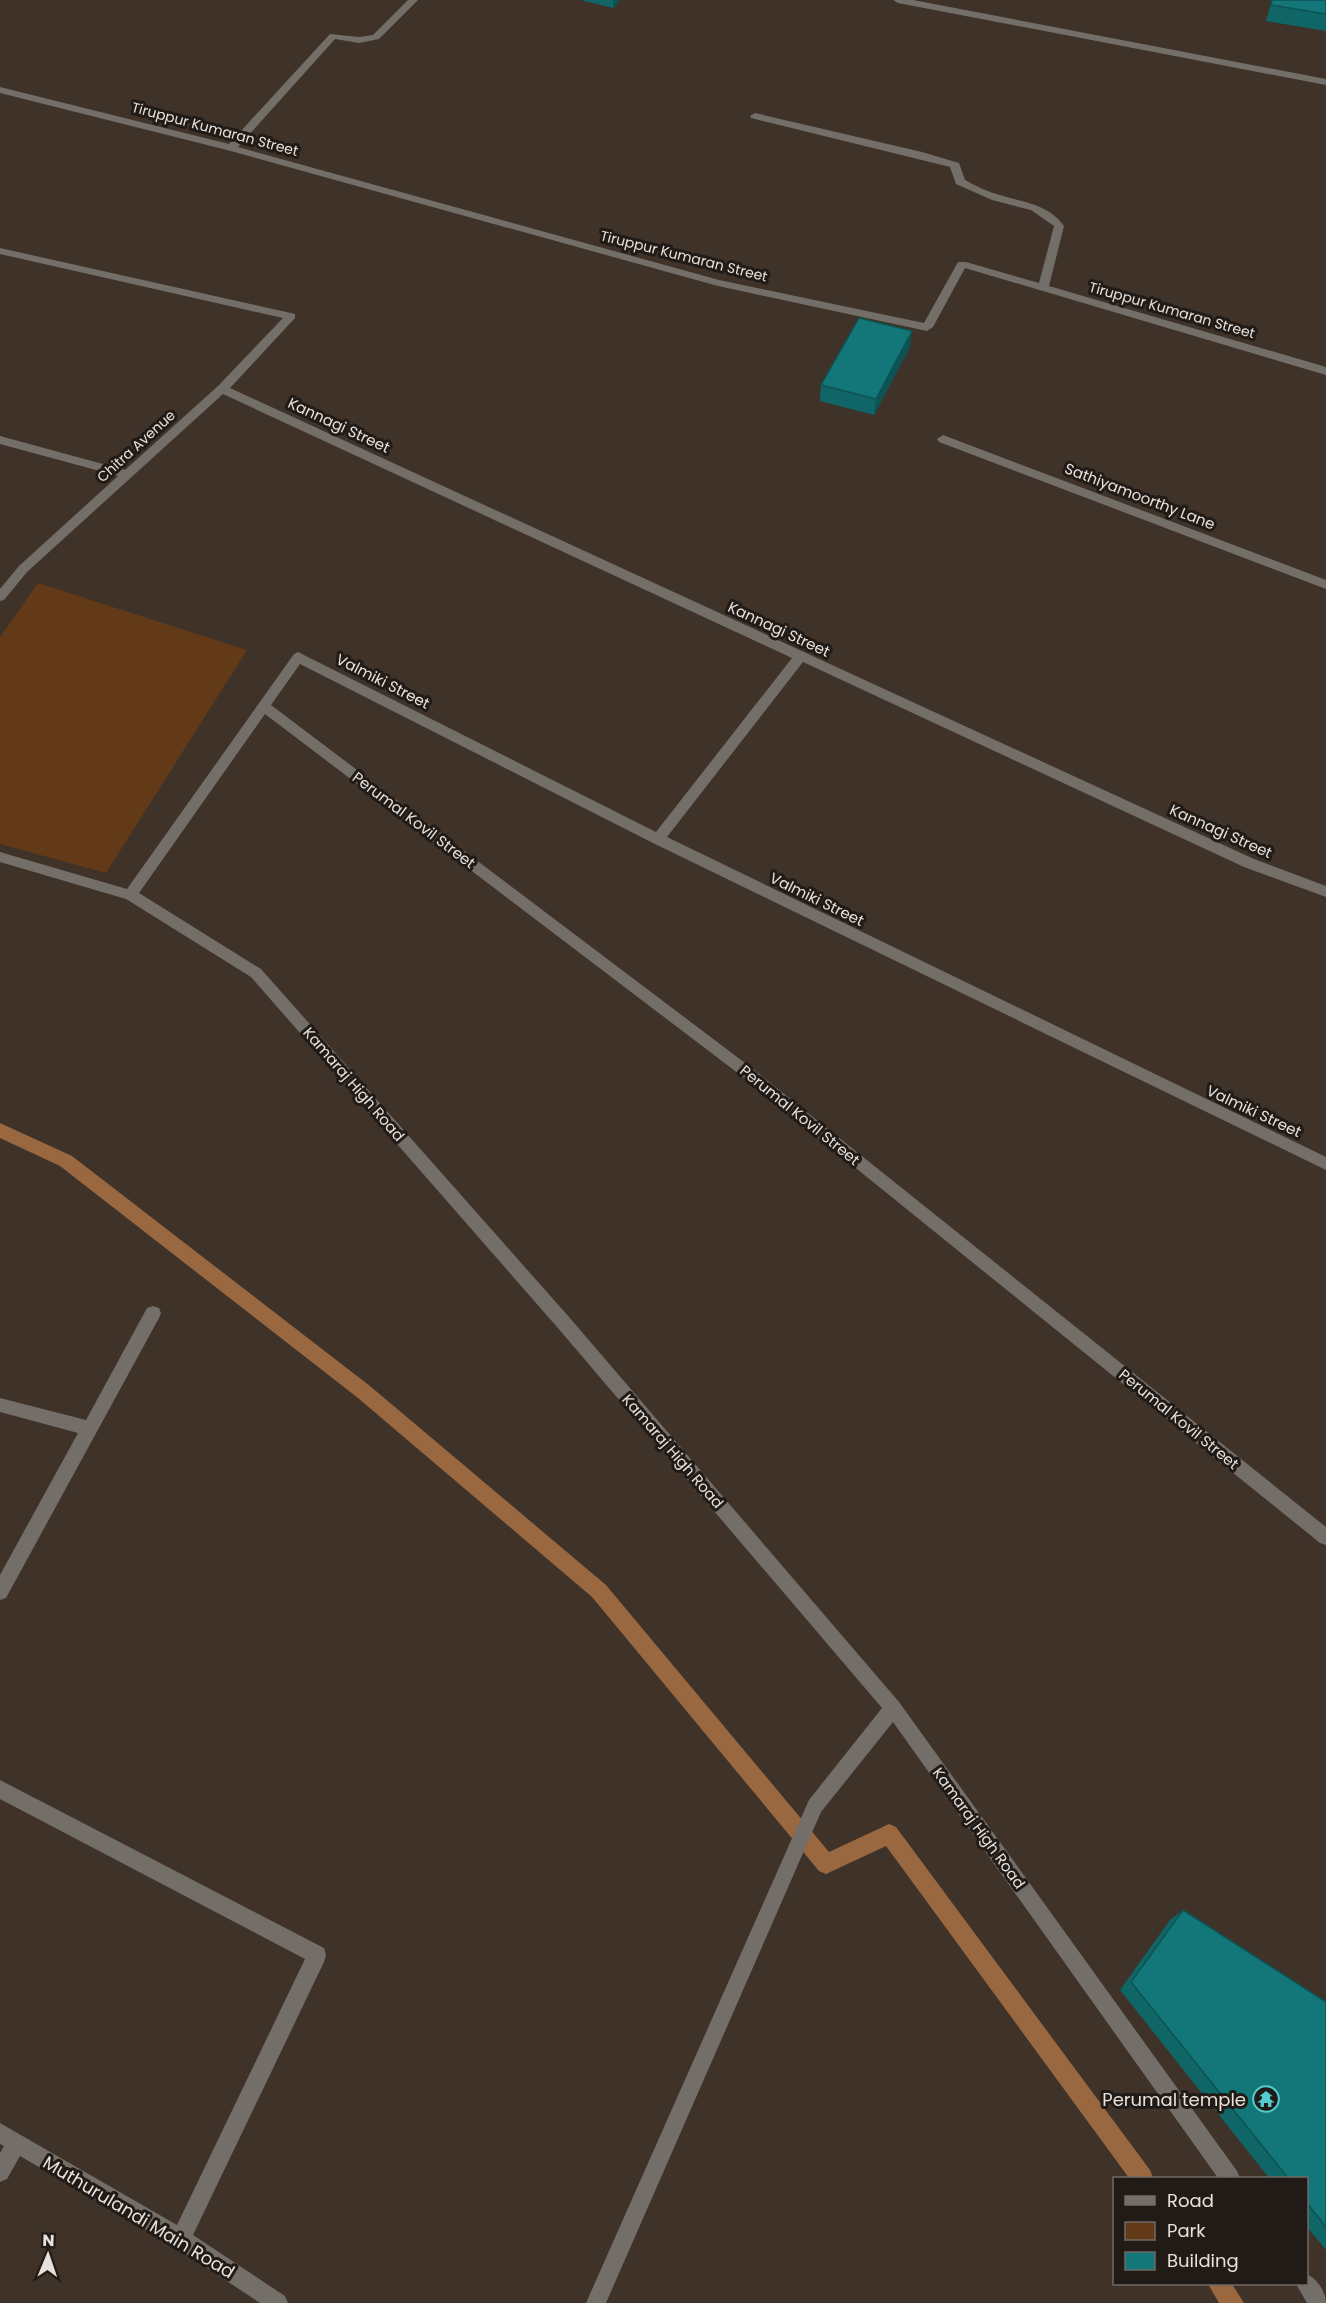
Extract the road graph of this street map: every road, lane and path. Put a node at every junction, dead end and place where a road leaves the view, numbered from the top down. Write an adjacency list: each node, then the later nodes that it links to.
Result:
1 (413, 0): 6 (street)
2 (898, 0): 3 (street)
3 (1326, 82)
4 (0, 90): 6 (street, Tiruppur Kumaran Street)
5 (754, 116): 8 (street)
6 (231, 148): 8 (street, Tiruppur Kumaran Street)
7 (0, 251): 10 (street, Chitra Avenue)
8 (1044, 288): 9 (street, Tiruppur Kumaran Street)
9 (1326, 371)
10 (222, 389): 13 (street, Chitra Avenue); 16 (street, Kannagi Street)
11 (943, 439): 14 (street, Sathiyamoorthy Lane)
12 (0, 440): 13 (street)
13 (127, 475): 15 (street, Chitra Avenue)
14 (1326, 585)
15 (1, 594)
16 (800, 657): 18 (street); 20 (street, Kannagi Street)
17 (263, 706): 18 (street, Valmiki Street); 21 (street); 26 (street, Perumal Kovil Street)
18 (658, 839): 22 (street, Valmiki Street)
19 (0, 857): 21 (street, Kamaraj High Road)
20 (1326, 892)
21 (130, 895): 28 (street, Kamaraj High Road)
22 (1326, 1164)
23 (153, 1313): 25 (street)
24 (0, 1405): 25 (street)
25 (90, 1429): 27 (street)
26 (1326, 1537)
27 (0, 1592)
28 (893, 1708): 32 (street, Kamaraj High Road); 36 (street)
29 (0, 1789): 33 (street)
30 (8, 2138): 31 (street); 33 (street, Muthurulandi Main Road)
31 (0, 2172)
32 (1229, 2177)
33 (181, 2239): 35 (street, Muthurulandi Main Road)
34 (1306, 2285): 37 (street)
35 (278, 2303)
36 (596, 2303)
37 (1320, 2303)

